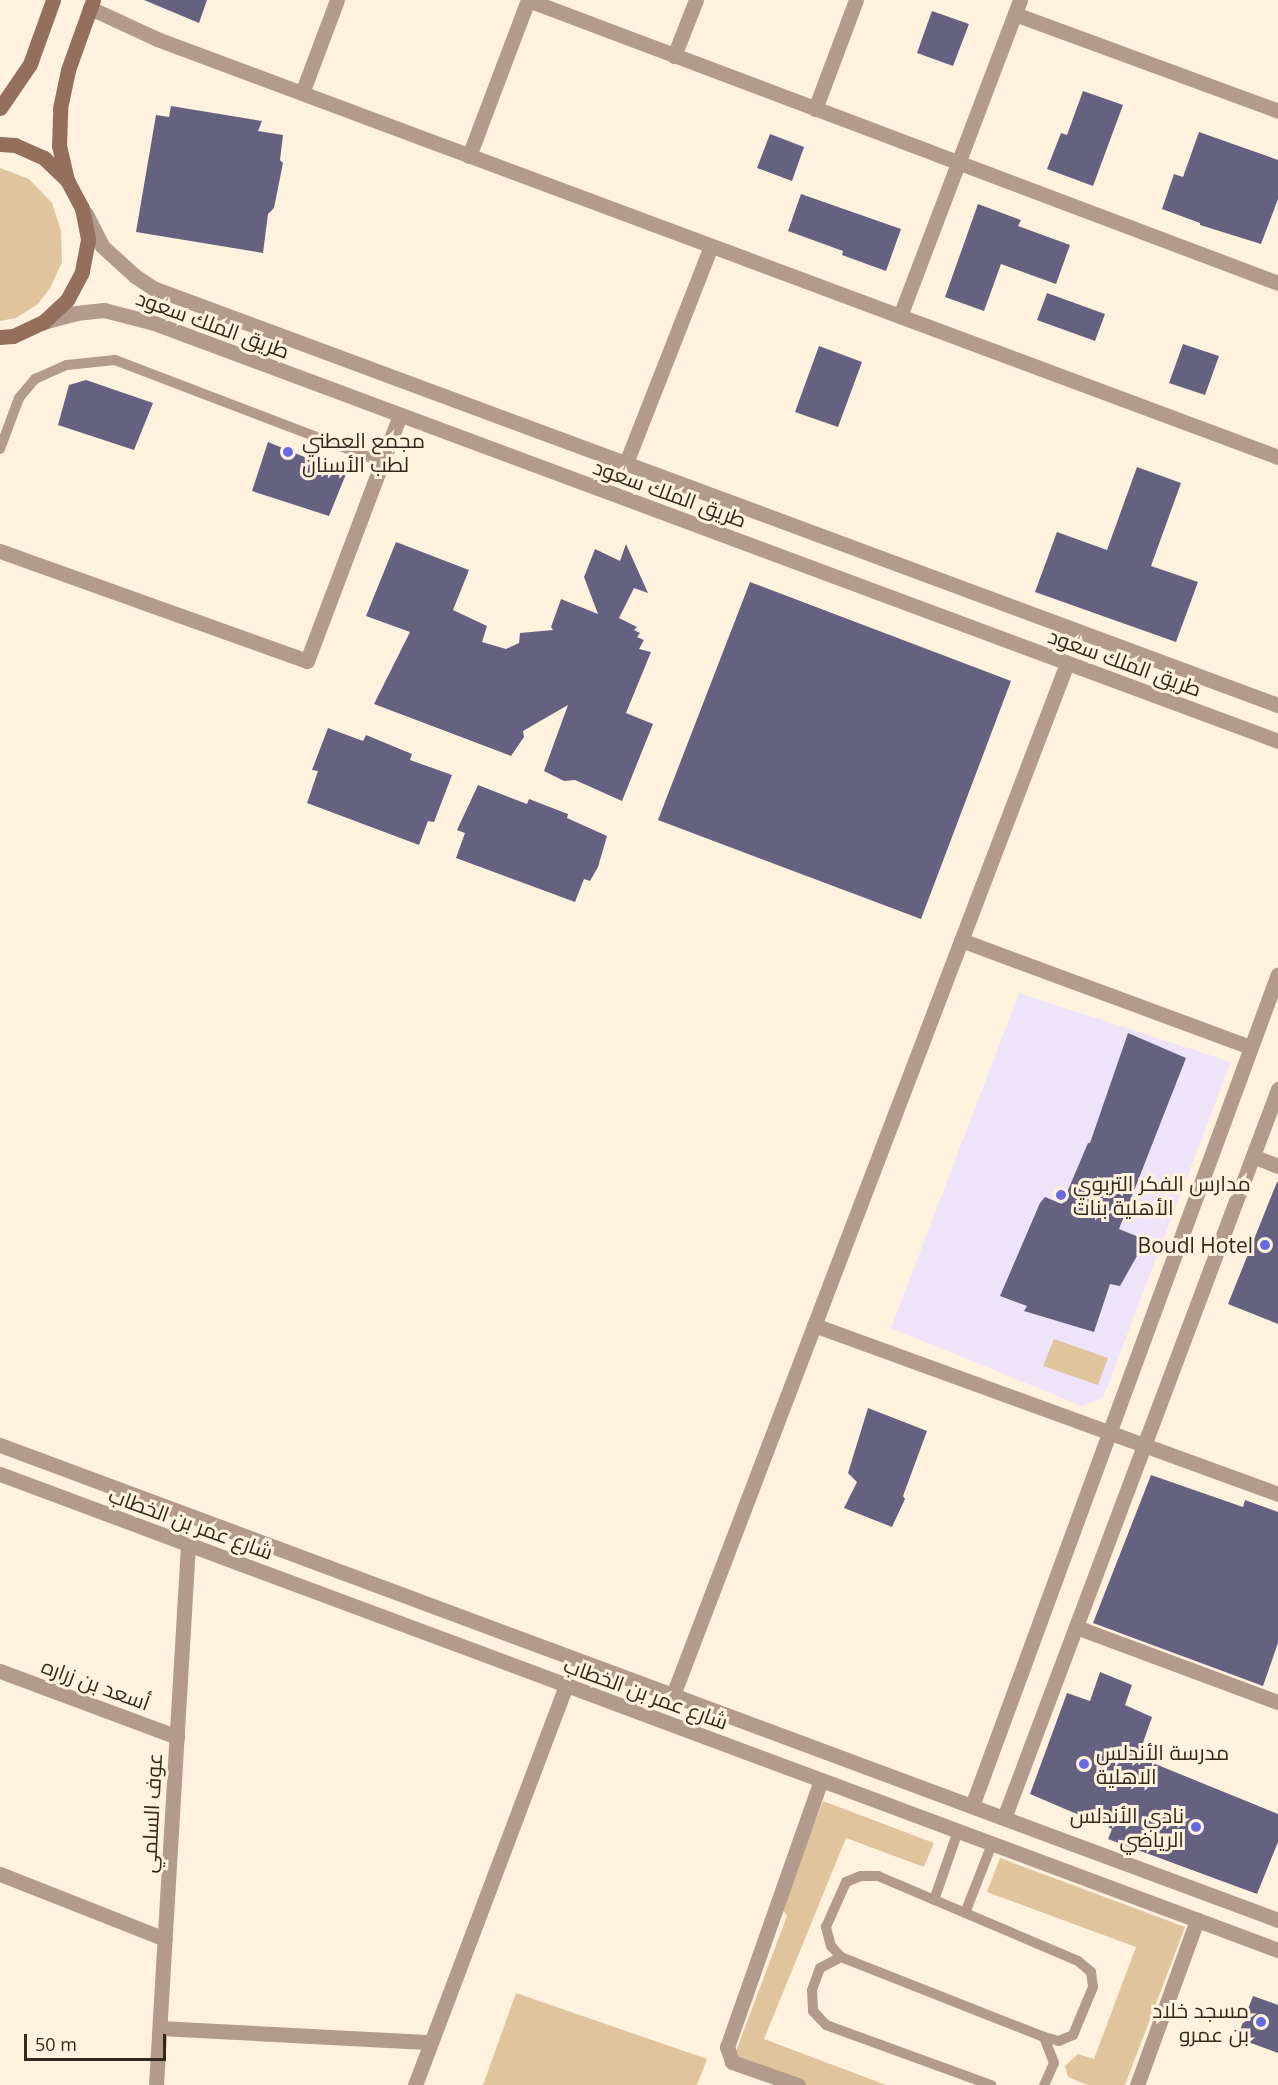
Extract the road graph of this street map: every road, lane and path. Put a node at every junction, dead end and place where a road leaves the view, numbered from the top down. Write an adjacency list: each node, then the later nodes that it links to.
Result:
1 (53, 0): 10 (main road)
2 (338, 0): 9 (street)
3 (528, 0): 8 (street); 14 (street)
4 (696, 0): 8 (street)
5 (856, 0): 11 (street)
6 (92, 4): 9 (street); 16 (main road)
7 (1018, 7): 12 (street); 15 (street)
8 (674, 56): 11 (street)
9 (302, 93): 14 (street)
10 (0, 108)
11 (815, 110): 15 (street)
12 (1278, 111)
13 (0, 144): 16 (main road)
14 (469, 156): 18 (street)
15 (958, 164): 19 (street); 20 (street)
16 (67, 180): 17 (main road)
17 (82, 208): 21 (main road); 28 (street, طريق الملك سعود)
18 (711, 246): 20 (street); 28 (street)
19 (1278, 283)
20 (900, 316): 26 (street)
21 (43, 322): 22 (main road); 24 (street, طريق الملك سعود)
22 (6, 336): 23 (main road)
23 (0, 345)
24 (400, 415): 27 (street); 30 (street, طريق الملك سعود)
25 (0, 449): 27 (lane)
26 (1278, 458)
27 (382, 462): 29 (street)
28 (626, 463): 31 (street, طريق الملك سعود)
29 (0, 551)
30 (1067, 663): 32 (street, طريق الملك سعود); 33 (street)
31 (1278, 705)
32 (1278, 741)
33 (962, 940): 35 (street); 39 (street)
34 (1278, 974): 35 (street)
35 (1251, 1047): 40 (street)
36 (1278, 1089): 37 (street)
37 (1253, 1156): 38 (street); 41 (street)
38 (1278, 1166)
39 (814, 1324): 40 (street); 49 (street)
40 (1108, 1432): 41 (street); 53 (street)
41 (1144, 1444): 44 (street); 46 (street)
42 (0, 1445): 49 (street, شارع عمر بن الخطاب)
43 (0, 1474): 45 (street, شارع عمر بن الخطاب)
44 (1278, 1494)
45 (188, 1544): 48 (street, شارع عمر بن الخطاب); 51 (street, عوف السلمي)
46 (1076, 1627): 50 (street); 54 (street)
47 (0, 1671): 51 (street, أسعد بن زراره)
48 (566, 1685): 52 (street, شارع عمر بن الخطاب); 67 (street)
49 (673, 1695): 53 (street, شارع عمر بن الخطاب)
50 (1278, 1702)
51 (177, 1737): 62 (street, عوف السلمي)
52 (821, 1780): 55 (street, شارع عمر بن الخطاب); 70 (street)
53 (972, 1806): 54 (street, شارع عمر بن الخطاب)
54 (1005, 1818): 61 (street, شارع عمر بن الخطاب)
55 (958, 1831): 56 (street, شارع عمر بن الخطاب); 58 (lane)
56 (992, 1844): 59 (lane); 60 (street, شارع عمر بن الخطاب)
57 (0, 1874): 62 (street)
58 (934, 1900): 59 (lane); 64 (lane)
59 (965, 1913): 66 (lane)
60 (1197, 1920): 63 (street, شارع عمر بن الخطاب); 73 (street)
61 (1278, 1920)
62 (165, 1939): 65 (street, عوف السلمي)
63 (1278, 1950)
64 (842, 1957): 66 (lane); 71 (lane)
65 (160, 2028): 67 (street); 68 (street, عوف السلمي)
66 (1044, 2037): 72 (lane)
67 (431, 2042): 69 (street)
68 (156, 2085)
69 (415, 2085)
70 (798, 2085)
71 (991, 2085)
72 (1044, 2085)
73 (1137, 2085)

